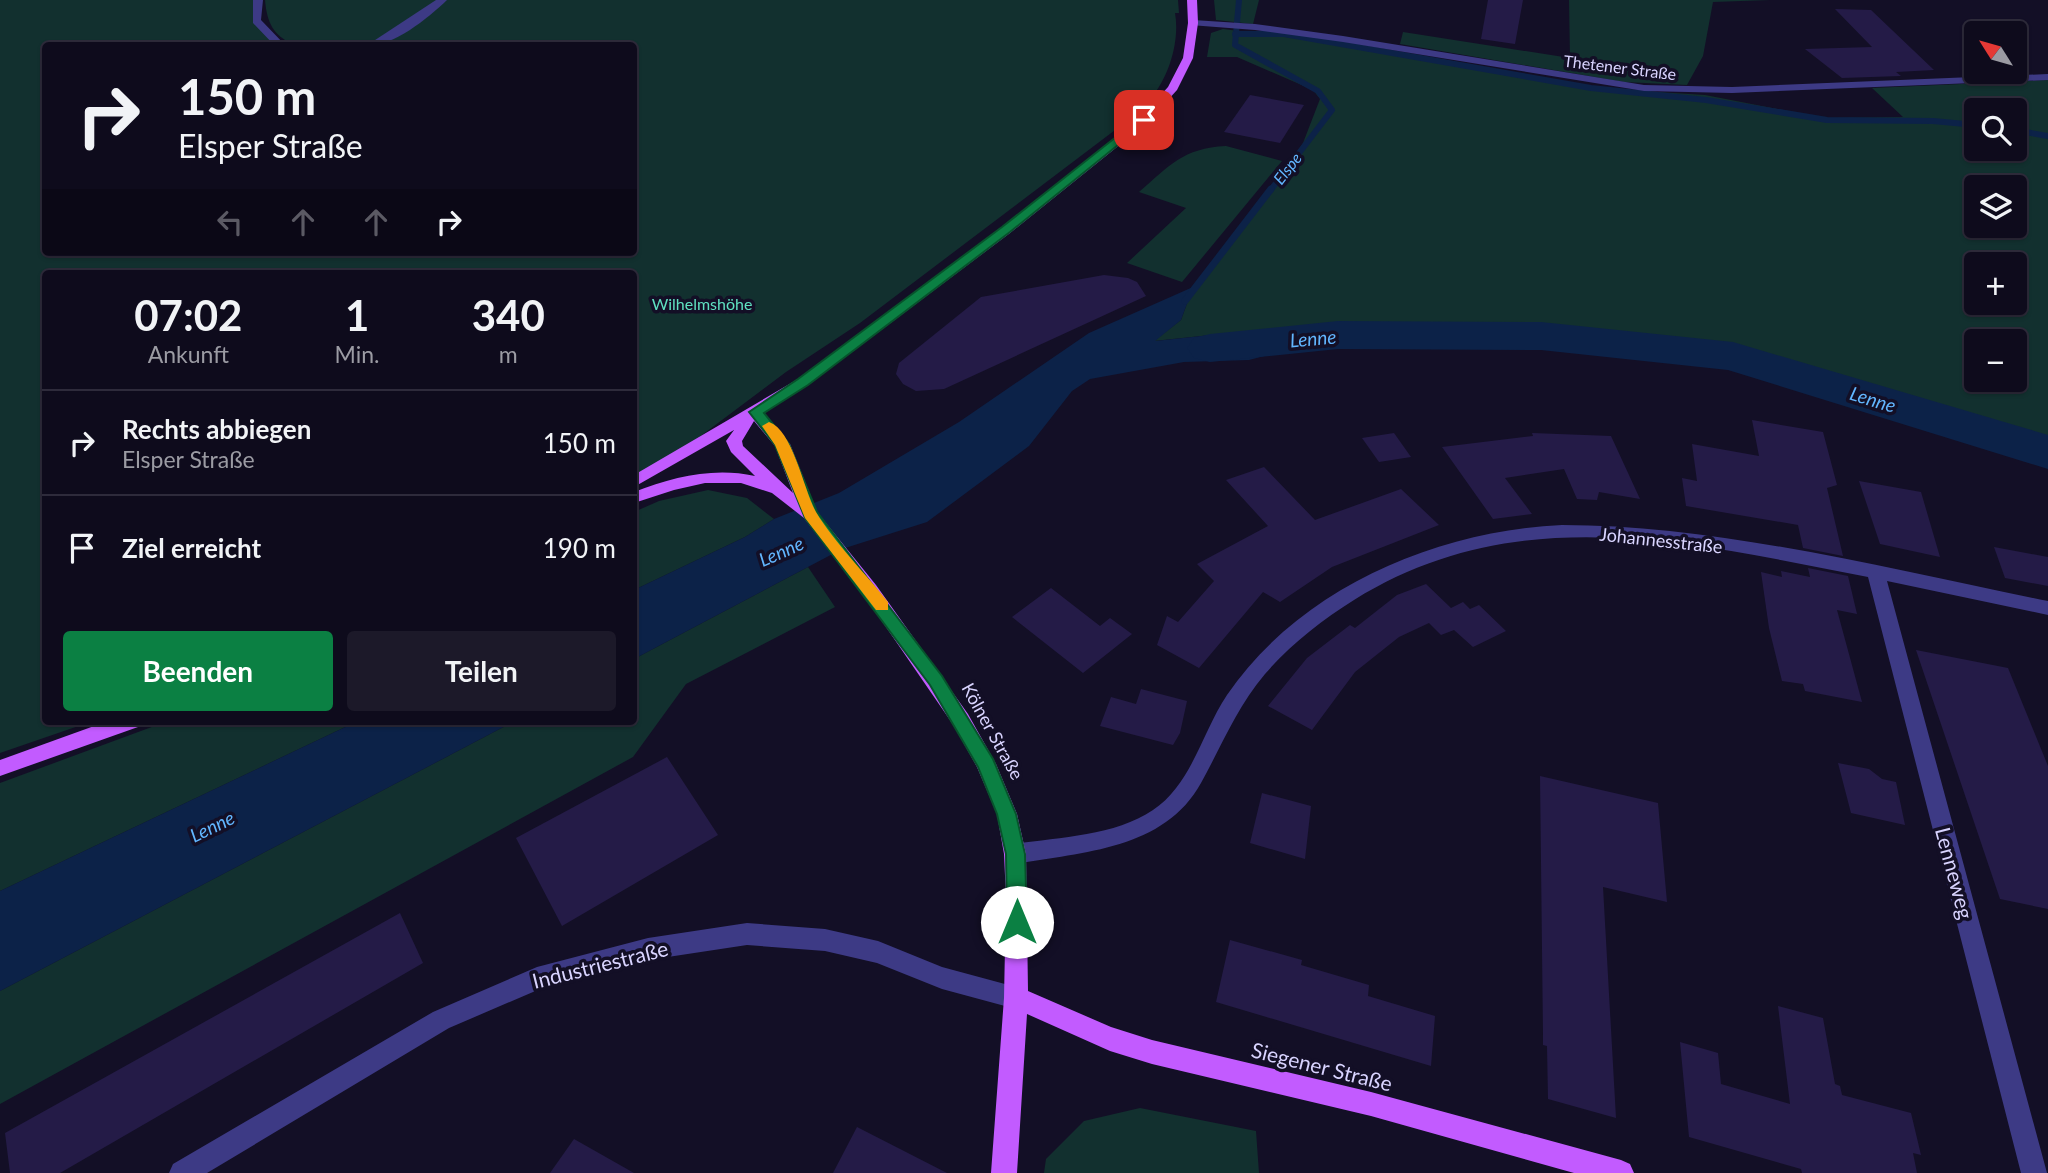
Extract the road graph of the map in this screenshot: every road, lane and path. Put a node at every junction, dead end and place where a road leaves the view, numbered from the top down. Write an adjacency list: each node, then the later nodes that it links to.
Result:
1 (258, 0): 5 (street)
2 (442, 0): 6 (street)
3 (1192, 0): 4 (main road)
4 (1193, 23): 7 (street, Thetener Straße); 8 (main road)
5 (277, 42)
6 (379, 42)
7 (2048, 77)
8 (755, 412): 9 (main road); 10 (main road); 12 (main road, Kölner Straße)
9 (637, 480)
10 (778, 489): 11 (main road); 12 (main road)
11 (637, 497)
12 (810, 514): 17 (main road, Kölner Straße)
13 (1876, 573): 14 (street, Johannesstraße); 17 (street, Johannesstraße); 22 (street, Lenneweg)
14 (2048, 608)
15 (120, 725): 16 (main road)
16 (0, 768)
17 (1015, 854): 18 (main road, Kölner Straße)
18 (1016, 998): 19 (street, Industriestraße); 20 (main road, Kölner Straße); 21 (main road, Siegener Straße)
19 (182, 1173)
20 (1004, 1173)
21 (1621, 1173)
22 (2034, 1173)

